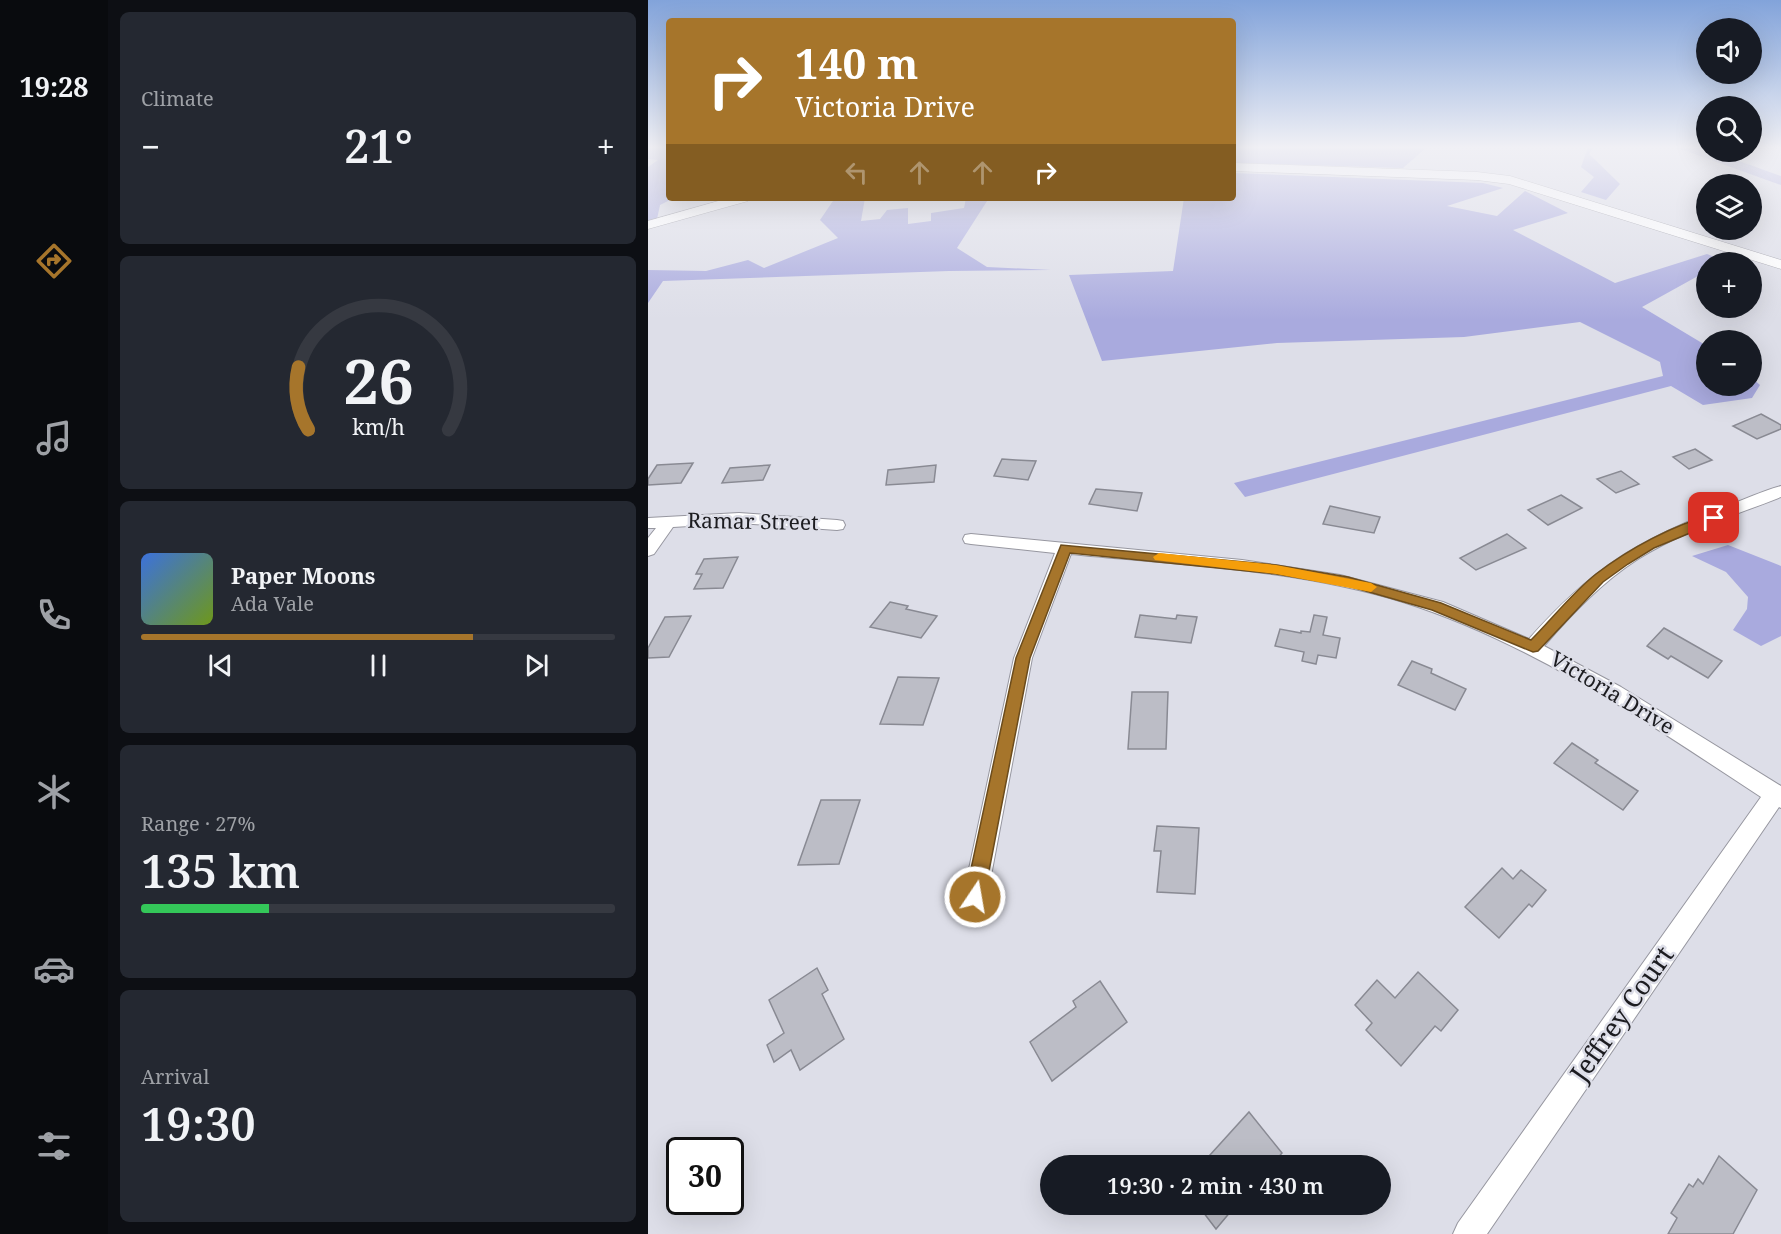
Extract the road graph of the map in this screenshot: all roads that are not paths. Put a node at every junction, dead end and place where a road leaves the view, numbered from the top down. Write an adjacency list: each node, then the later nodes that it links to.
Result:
1 (720, 205): 3 (street)
2 (1591, 205): 4 (street)
3 (648, 225)
4 (1781, 265)
5 (1781, 491): 12 (street)
6 (669, 521): 7 (street, Ramar Street); 8 (street, Ramar Street); 11 (street, Ramar Street)
7 (648, 523)
8 (837, 525)
9 (972, 539): 10 (street, Victoria Drive)
10 (1065, 548): 12 (street, Victoria Drive); 14 (street)
11 (648, 549)
12 (1533, 647): 13 (street, Victoria Drive)
13 (1778, 796): 15 (street, Jeffrey Court)
14 (975, 897)
15 (1469, 1234)

